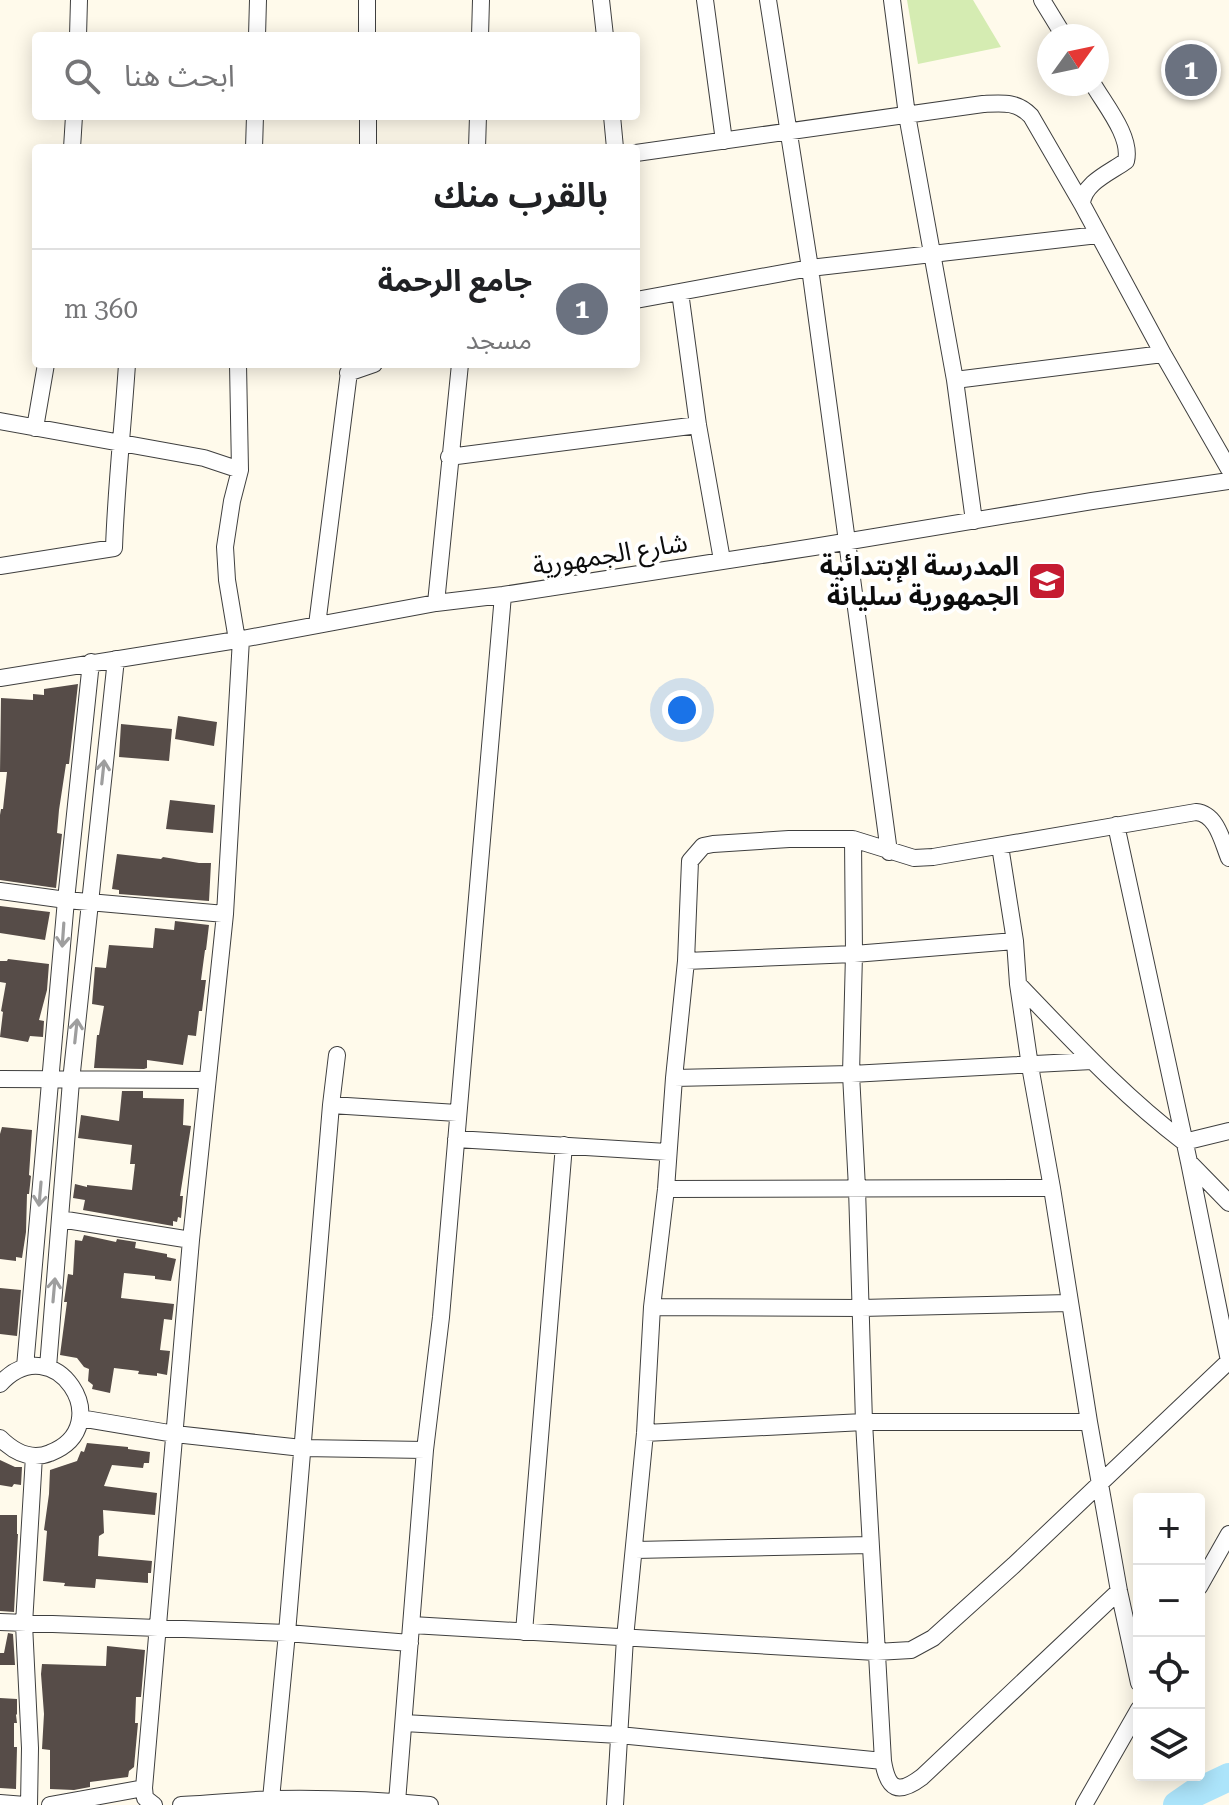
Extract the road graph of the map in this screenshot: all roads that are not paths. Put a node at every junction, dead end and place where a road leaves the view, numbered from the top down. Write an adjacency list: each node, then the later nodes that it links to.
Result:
1 (79, 0): 11 (street)
2 (258, 0): 12 (street)
3 (367, 0): 13 (street)
4 (481, 0): 14 (street)
5 (601, 0): 15 (street)
6 (705, 0): 24 (street)
7 (768, 0): 23 (street)
8 (892, 0): 17 (street)
9 (1042, 0): 10 (street)
10 (1057, 24)
11 (78, 32)
12 (257, 32)
13 (367, 32)
14 (480, 32)
15 (605, 32)
16 (1100, 96): 31 (street)
17 (907, 115): 23 (street); 31 (street); 33 (street)
18 (74, 120): 25 (street)
19 (255, 120): 26 (street)
20 (368, 120): 27 (street)
21 (478, 120): 28 (street)
22 (612, 120): 29 (street)
23 (788, 132): 24 (street); 34 (street)
24 (724, 141): 30 (street)
25 (72, 144)
26 (254, 144)
27 (368, 144)
28 (477, 144)
29 (615, 144)
30 (640, 152)
31 (1082, 204): 32 (street)
32 (1098, 235): 33 (street); 37 (street)
33 (932, 255): 34 (street); 43 (street)
34 (810, 268): 35 (street); 53 (street)
35 (680, 292): 36 (street); 45 (street)
36 (640, 299)
37 (1163, 354): 43 (street); 49 (street)
38 (45, 368): 46 (street)
39 (127, 368): 47 (street)
40 (238, 368): 50 (street)
41 (349, 368): 58 (street)
42 (460, 368): 48 (street)
43 (955, 380): 52 (street)
44 (0, 421): 46 (street)
45 (698, 425): 48 (street); 54 (street)
46 (35, 428): 47 (street)
47 (121, 443): 50 (street); 55 (street)
48 (449, 457): 57 (street)
49 (1229, 469)
50 (240, 470): 59 (street)
51 (1229, 481): 52 (street, شارع الجمهورية)
52 (974, 521): 53 (street, شارع الجمهورية)
53 (848, 540): 54 (street, شارع الجمهورية); 66 (street)
54 (722, 560): 56 (street, شارع الجمهورية)
55 (0, 566)
56 (503, 595): 57 (street, شارع الجمهورية); 86 (street)
57 (436, 603): 58 (street, شارع الجمهورية)
58 (317, 625): 59 (street, شارع الجمهورية)
59 (239, 640): 60 (street, شارع الجمهورية); 71 (street)
60 (116, 659): 61 (street, شارع الجمهورية); 70 (street, one-way to 60)
61 (91, 662): 62 (street, شارع الجمهورية); 69 (street)
62 (0, 678)
63 (1116, 825): 65 (street); 67 (street); 89 (street)
64 (853, 839): 66 (street); 73 (street); 74 (street)
65 (1000, 846): 66 (street); 72 (street)
66 (889, 852)
67 (1229, 858)
68 (0, 891): 69 (street)
69 (66, 900): 70 (street); 82 (street, one-way to 82)
70 (89, 902): 71 (street); 84 (street, one-way to 70)
71 (225, 914): 83 (street)
72 (1015, 941): 73 (street); 75 (street)
73 (854, 954): 74 (street); 79 (street)
74 (686, 961): 80 (street)
75 (1018, 984): 77 (street); 78 (street)
76 (337, 1055): 85 (street)
77 (1092, 1061): 78 (street); 89 (street)
78 (1030, 1066): 79 (street); 94 (street)
79 (851, 1074): 80 (street); 93 (street)
80 (674, 1078): 91 (street)
81 (0, 1079): 82 (street)
82 (50, 1080): 84 (street); 103 (street, one-way to 103)
83 (207, 1080): 84 (street); 98 (street)
84 (71, 1081): 97 (street)
85 (331, 1105): 86 (street); 112 (street)
86 (457, 1113): 88 (street)
87 (1229, 1131): 89 (street)
88 (456, 1139): 90 (street); 113 (street)
89 (1184, 1142): 92 (street)
90 (564, 1145): 91 (street); 125 (street)
91 (667, 1152): 95 (street)
92 (1189, 1162): 96 (street); 102 (street)
93 (857, 1188): 94 (street); 95 (street); 101 (street)
94 (1052, 1188): 99 (street)
95 (666, 1189): 100 (street)
96 (1229, 1203)
97 (60, 1219): 98 (street); 104 (street, one-way to 97)
98 (191, 1240): 110 (street)
99 (1069, 1303): 101 (street); 108 (street)
100 (652, 1307): 101 (street); 109 (street)
101 (861, 1308): 107 (street)
102 (1229, 1361): 115 (street)
103 (25, 1367): 104 (street); 105 (street)
104 (48, 1367): 106 (street)
105 (0, 1384)
106 (80, 1418): 110 (street); 114 (street)
107 (864, 1422): 108 (street); 109 (street); 117 (street)
108 (1089, 1422): 115 (street)
109 (645, 1433): 118 (street)
110 (175, 1434): 112 (street); 124 (street)
111 (0, 1438): 114 (street)
112 (302, 1448): 113 (street); 126 (street)
113 (425, 1450): 123 (street)
114 (34, 1456): 122 (street)
115 (1099, 1483): 120 (street); 129 (street)
116 (1229, 1534): 119 (street)
117 (870, 1545): 118 (street); 129 (street)
118 (635, 1550): 127 (street)
119 (1205, 1576)
120 (1119, 1591): 130 (street); 134 (street)
121 (0, 1622): 122 (street)
122 (24, 1624): 124 (street); 139 (street)
123 (412, 1625): 125 (street); 128 (street)
124 (158, 1628): 126 (street); 135 (street)
125 (524, 1632): 127 (street)
126 (287, 1633): 128 (street); 136 (street)
127 (625, 1638): 129 (street); 133 (street)
128 (410, 1643): 132 (street)
129 (876, 1652): 134 (street)
130 (1133, 1655)
131 (1133, 1719): 145 (street)
132 (404, 1723): 133 (street); 137 (street)
133 (619, 1735): 134 (street); 144 (street)
134 (883, 1761)
135 (144, 1788): 140 (street); 141 (street)
136 (271, 1799): 137 (street); 142 (street)
137 (397, 1802): 143 (street)
138 (0, 1803): 139 (street)
139 (27, 1805)
140 (50, 1805)
141 (154, 1805)
142 (181, 1805)
143 (430, 1805)
144 (615, 1805)
145 (1084, 1805)

